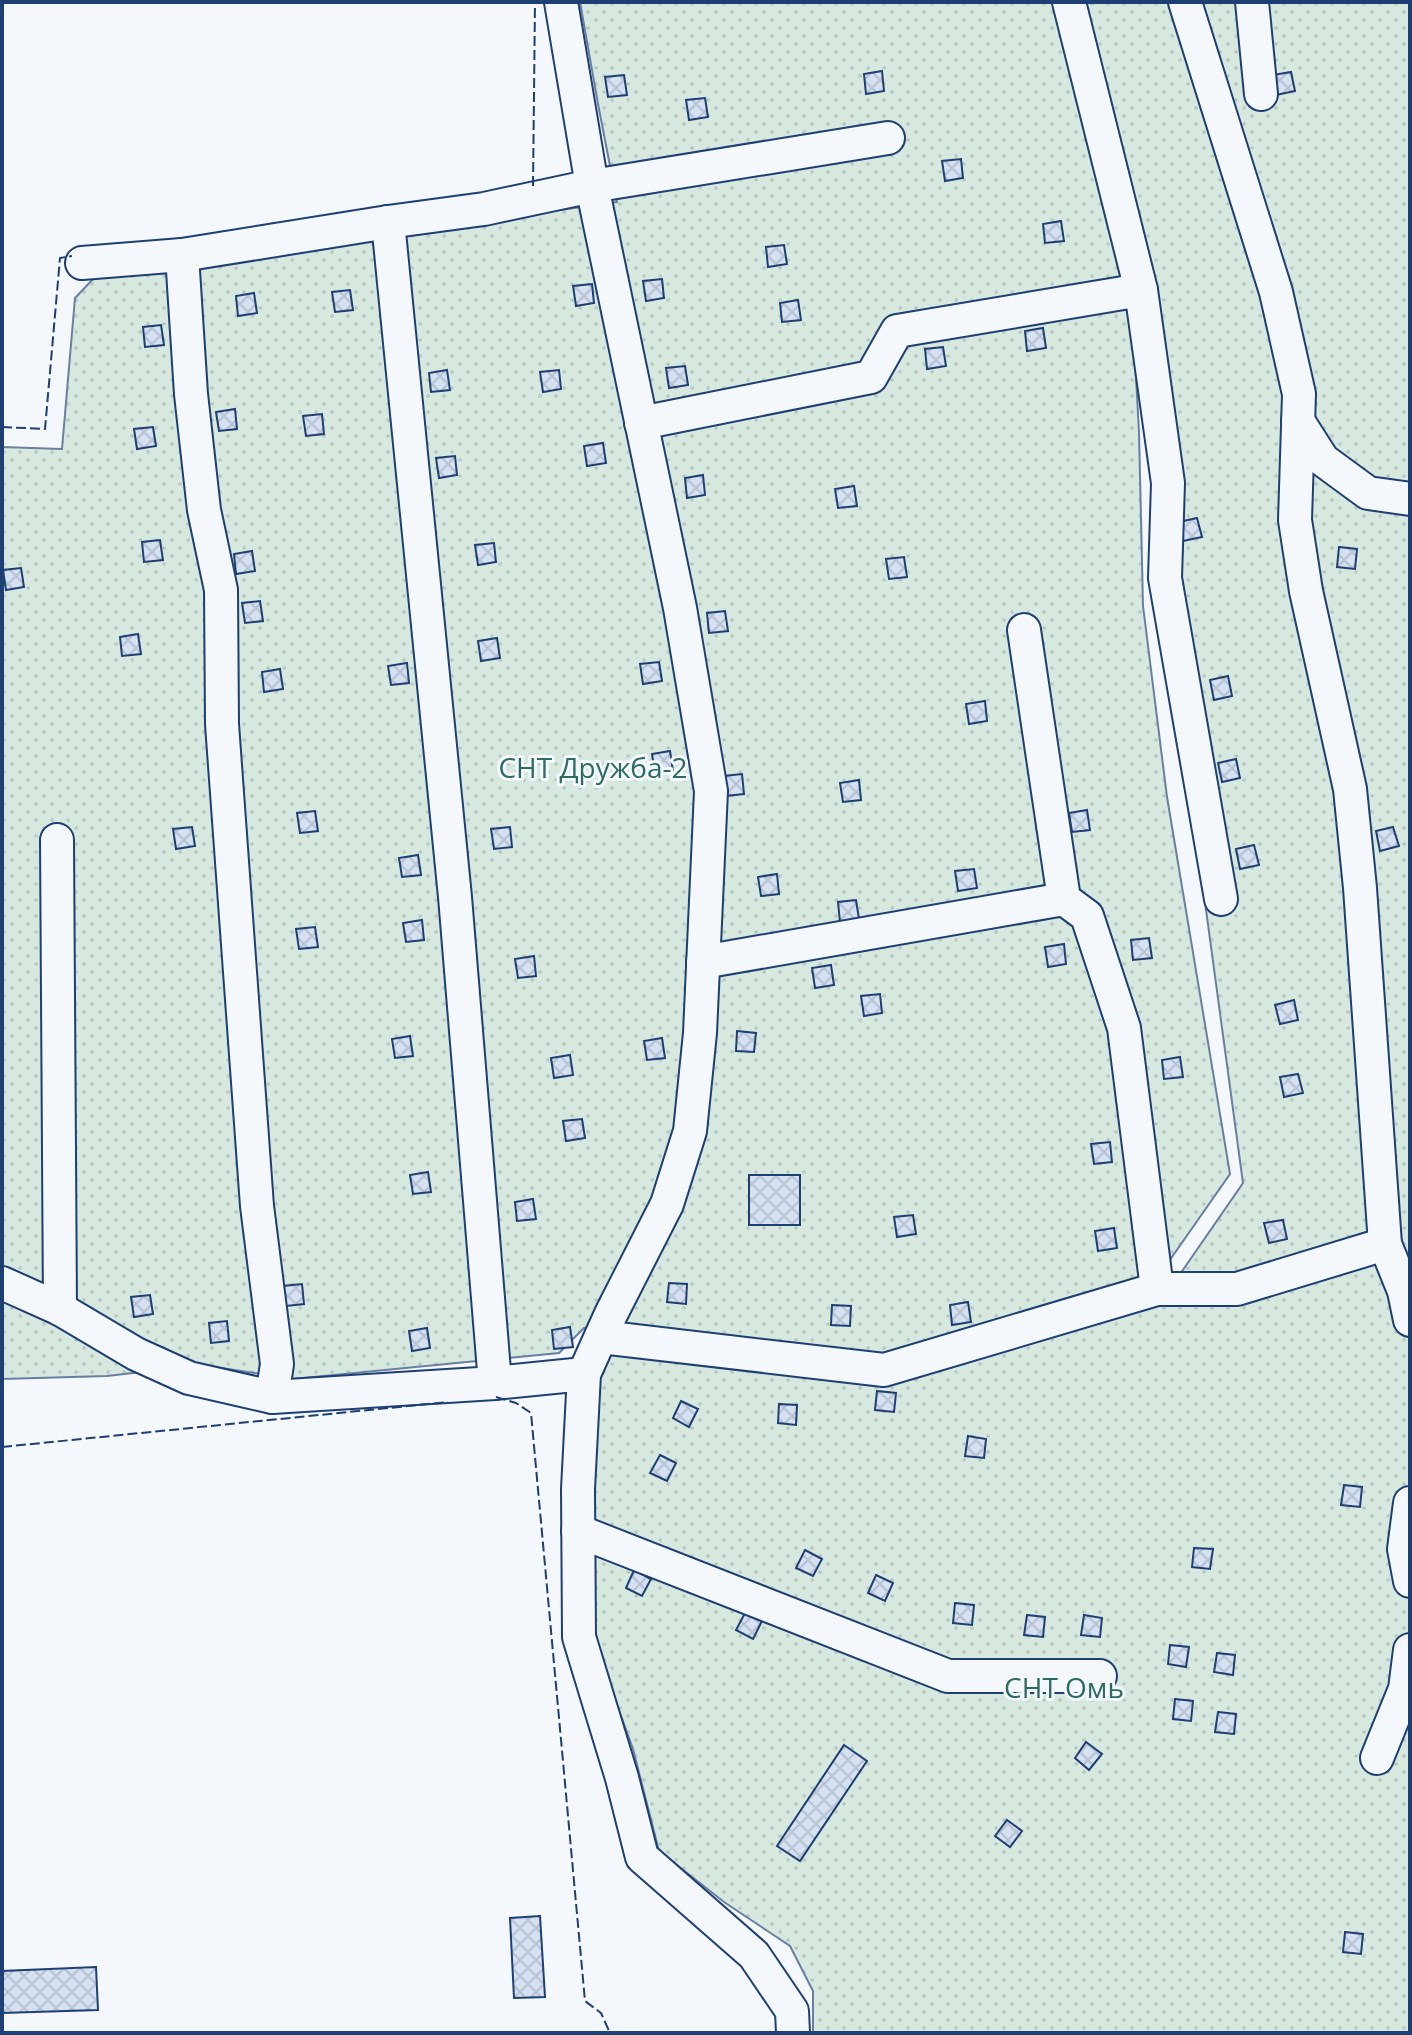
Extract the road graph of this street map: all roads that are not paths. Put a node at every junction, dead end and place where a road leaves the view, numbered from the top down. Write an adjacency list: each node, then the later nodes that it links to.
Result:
1 (561, 2): 7 (street)
2 (1069, 2): 11 (street)
3 (1185, 2): 12 (street)
4 (1252, 2): 5 (street)
5 (1261, 94)
6 (888, 138): 7 (street)
7 (592, 186): 8 (street); 13 (street)
8 (388, 222): 9 (street); 27 (street)
9 (182, 255): 10 (street); 28 (street)
10 (82, 263)
11 (1141, 290): 13 (street); 18 (street)
12 (1298, 421): 14 (street); 20 (street)
13 (641, 423): 19 (street)
14 (1410, 499)
15 (1024, 630): 17 (street)
16 (57, 840): 23 (street)
17 (1064, 899): 19 (street); 22 (street)
18 (1221, 899)
19 (703, 962): 25 (street)
20 (1385, 1244): 22 (street); 24 (street)
21 (2, 1283): 23 (street)
22 (1157, 1289): 25 (street)
23 (60, 1309): 28 (street)
24 (1410, 1320)
25 (601, 1337): 26 (street)
26 (584, 1374): 27 (street); 30 (street)
27 (495, 1383): 28 (street)
28 (272, 1397)
29 (1410, 1503): 31 (street)
30 (578, 1531): 33 (street); 35 (street)
31 (1410, 1581)
32 (1410, 1650): 34 (street)
33 (1100, 1676)
34 (1377, 1758)
35 (793, 2033)

